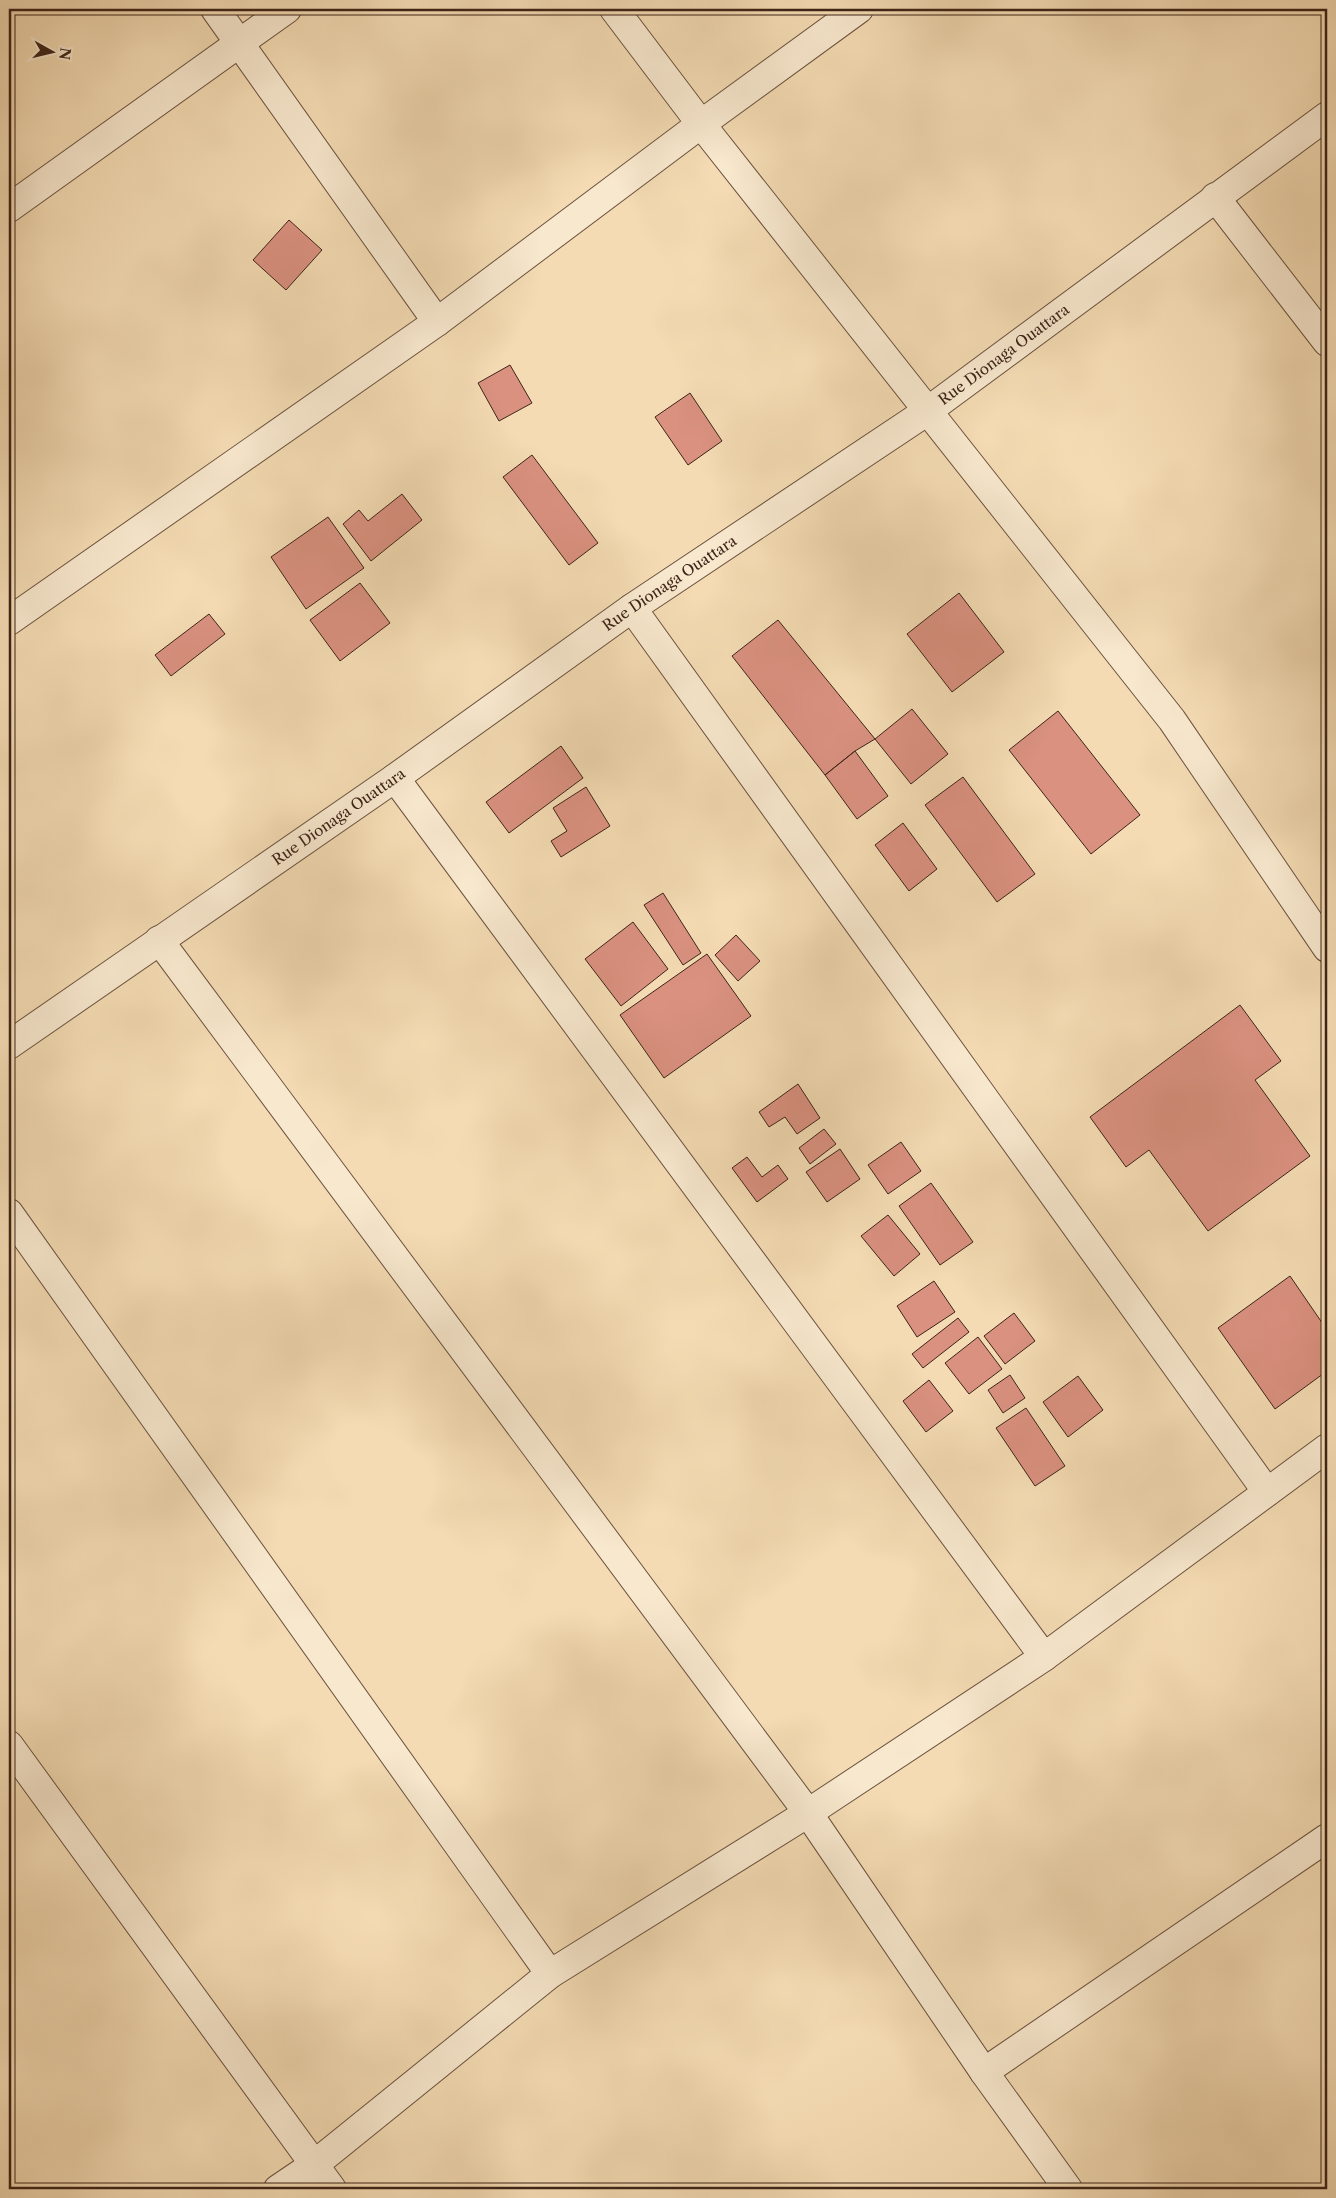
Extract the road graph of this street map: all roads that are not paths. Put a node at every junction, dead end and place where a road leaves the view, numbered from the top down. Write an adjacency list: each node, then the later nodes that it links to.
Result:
1 (215, 9): 5 (street)
2 (287, 9): 5 (street)
3 (614, 9): 7 (street)
4 (859, 9): 7 (street)
5 (240, 43): 9 (street); 10 (street)
6 (1327, 116): 8 (street, Rue Dionaga Ouattara)
7 (701, 124): 10 (street); 12 (street)
8 (1216, 197): 11 (street); 12 (street, Rue Dionaga Ouattara)
9 (9, 208)
10 (437, 322): 14 (street)
11 (1327, 342)
12 (929, 410): 13 (street, Rue Dionaga Ouattara); 17 (street)
13 (632, 608): 15 (street, Rue Dionaga Ouattara); 21 (street)
14 (9, 621)
15 (395, 778): 16 (street, Rue Dionaga Ouattara); 22 (street)
16 (159, 940): 18 (street, Rue Dionaga Ouattara); 24 (street)
17 (1327, 948)
18 (9, 1045)
19 (9, 1213): 26 (street)
20 (1327, 1448): 21 (street)
21 (1267, 1492): 22 (street)
22 (1044, 1657): 24 (street)
23 (9, 1745): 28 (street)
24 (808, 1813): 26 (street); 27 (street)
25 (1327, 1838): 27 (street)
26 (550, 1974): 28 (street)
27 (984, 2072): 31 (street)
28 (314, 2164): 29 (street); 30 (street)
29 (278, 2189)
30 (332, 2189)
31 (1068, 2189)

